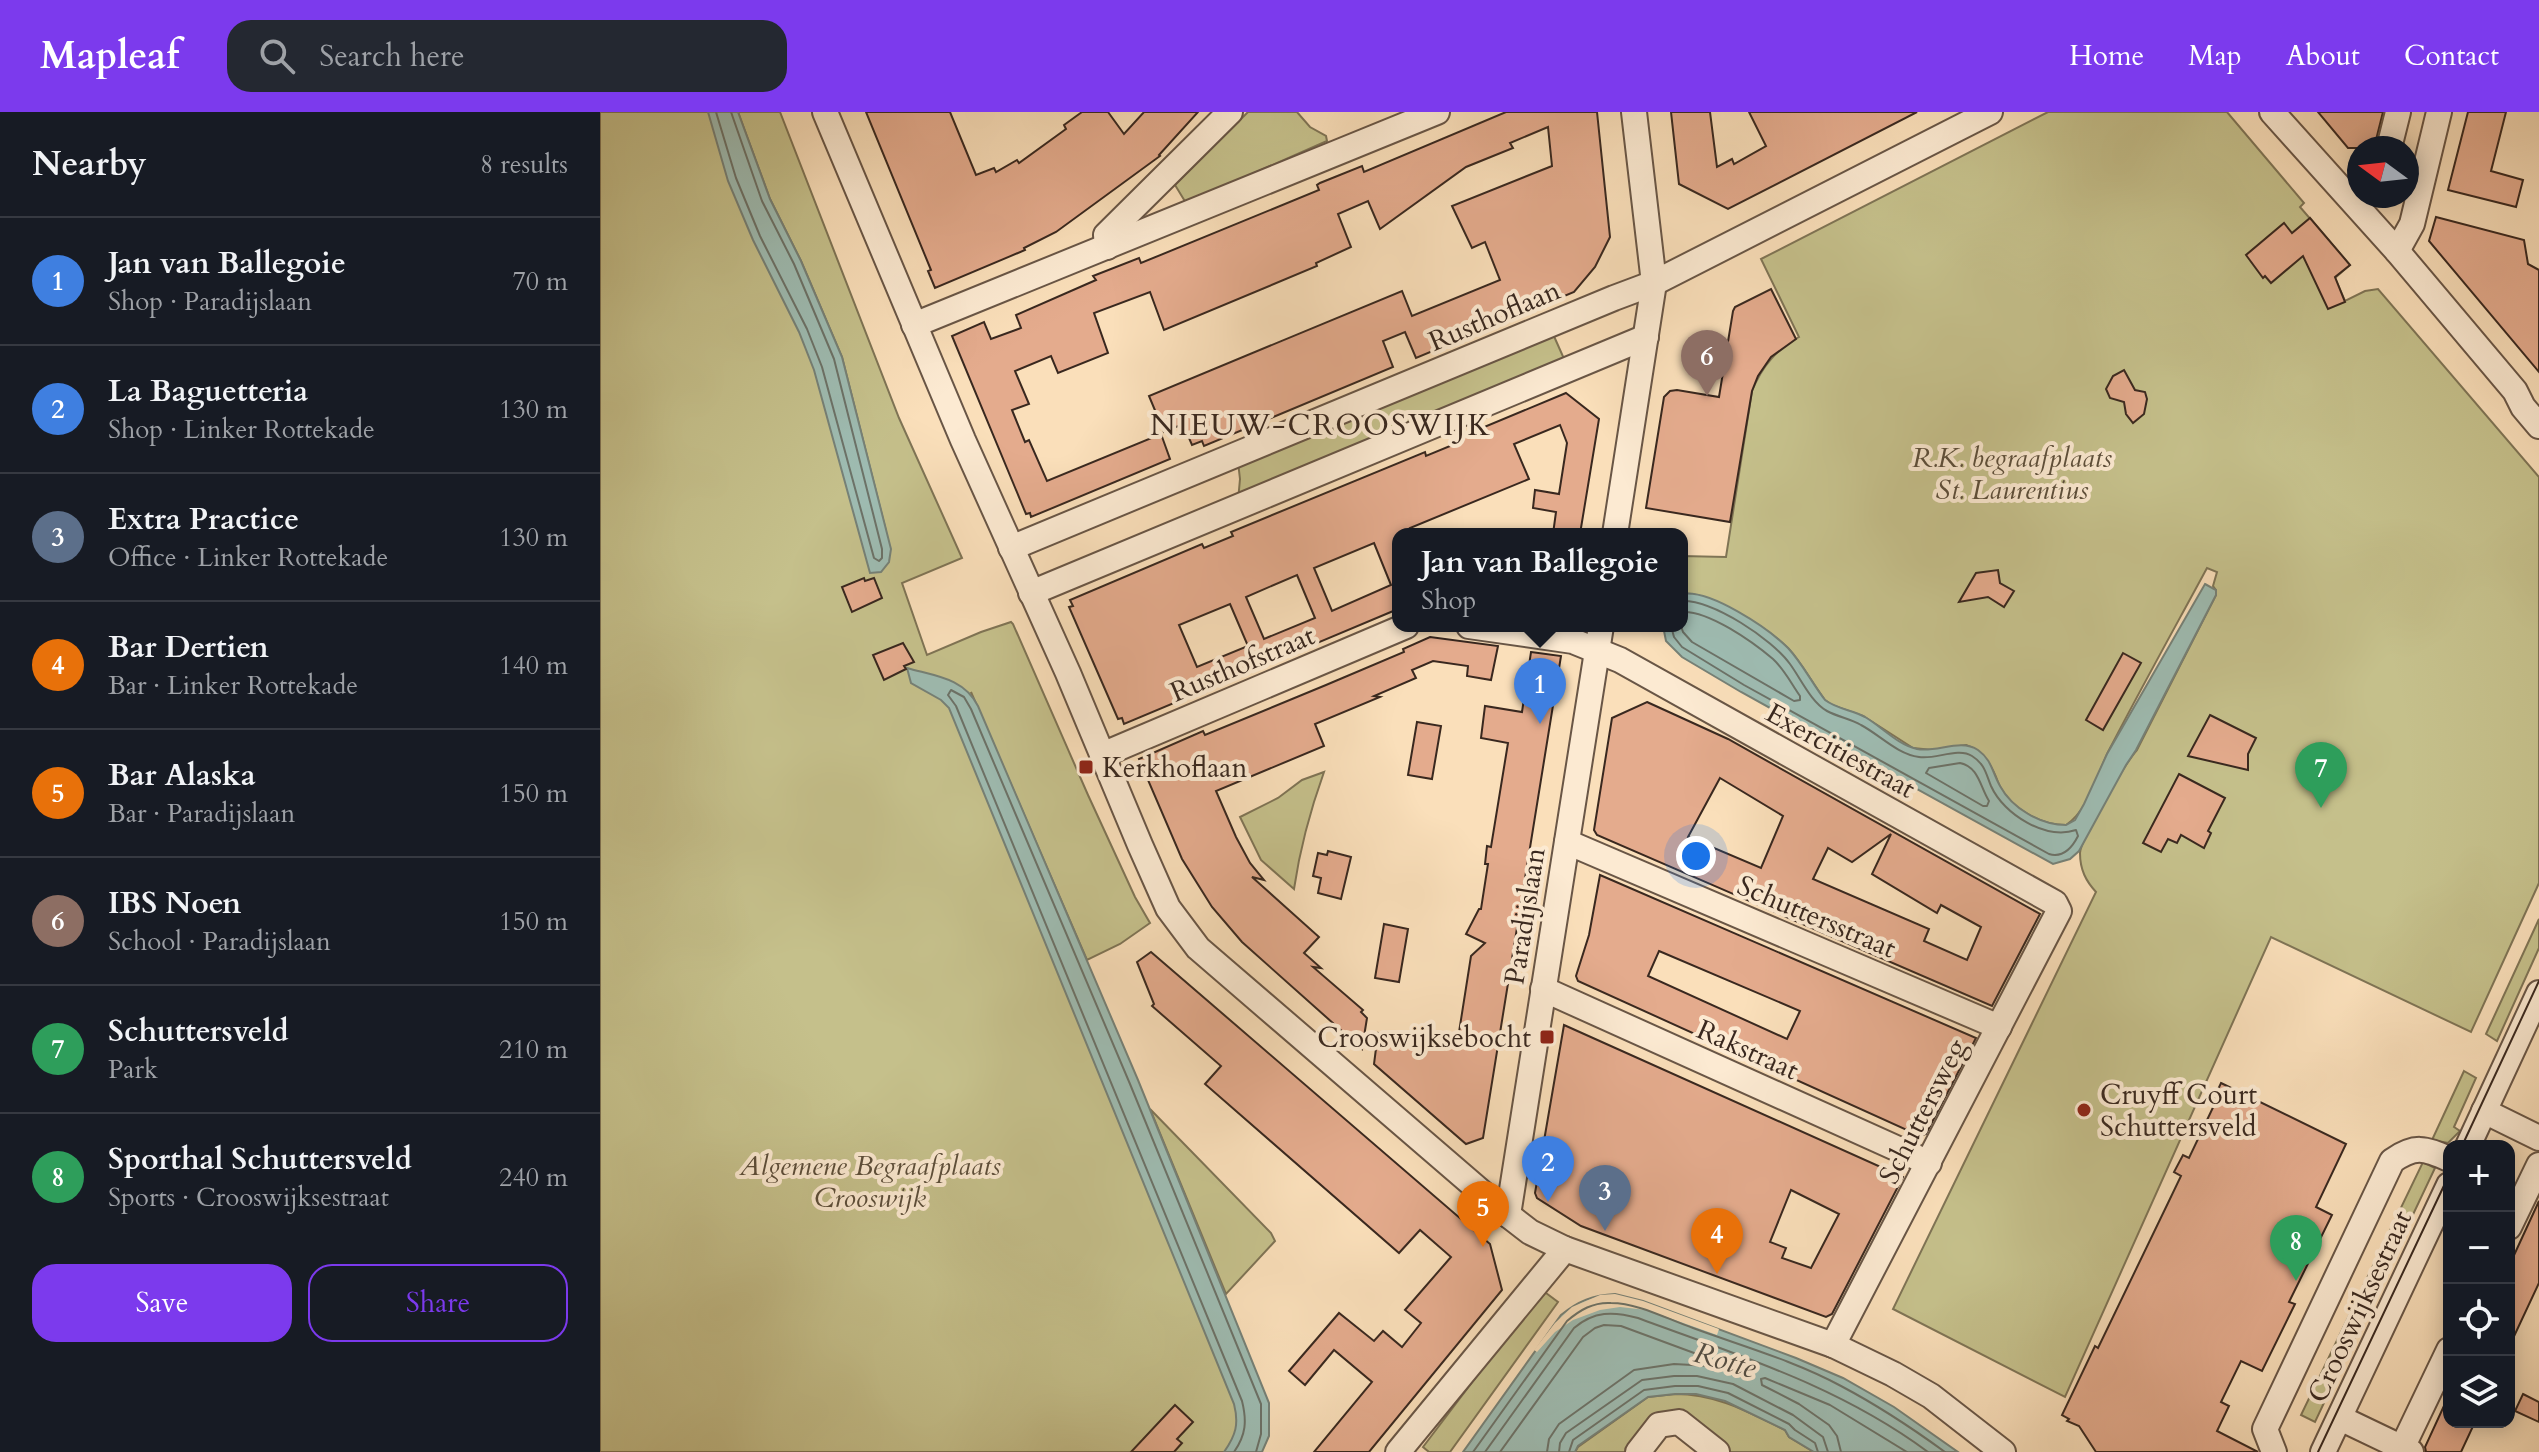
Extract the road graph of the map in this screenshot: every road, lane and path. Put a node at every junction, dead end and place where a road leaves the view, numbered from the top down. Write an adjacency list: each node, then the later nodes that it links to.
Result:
1 (825, 112): 15 (street)
2 (1230, 112): 12 (street)
3 (1437, 112): 12 (street)
4 (1634, 112): 14 (street)
5 (1990, 112): 14 (street, Rusthoflaan)
6 (2272, 112): 10 (street)
7 (2398, 112): 9 (street)
8 (2439, 112): 13 (street)
9 (2392, 136)
10 (2347, 185)
11 (2369, 208): 13 (street)
12 (1107, 247): 15 (street)
13 (2397, 251): 17 (street)
14 (1654, 283): 16 (street); 19 (street, Rusthoflaan)
15 (914, 325): 19 (street)
16 (1646, 337): 18 (street); 20 (street)
17 (2539, 426)
18 (1616, 528)
19 (1011, 548): 20 (street)
20 (1031, 593): 24 (street)
21 (1392, 632): 24 (street, Rusthofstraat)
22 (1511, 632): 23 (street)
23 (1599, 638): 25 (street, Paradijslaan); 26 (street, Exercitiestraat)
24 (1102, 755): 37 (street)
25 (1567, 842): 27 (street, Paradijslaan); 29 (street, Schuttersstraat)
26 (2055, 903): 29 (street, Schuttersweg)
27 (1543, 989): 34 (street, Rakstraat); 37 (street, Paradijslaan)
28 (2539, 993): 30 (street)
29 (1999, 1027): 34 (street, Schuttersweg)
30 (2484, 1111): 31 (street); 32 (street)
31 (2539, 1138)
32 (2471, 1140)
33 (2443, 1157): 48 (street, Crooswijksestraat)
34 (1929, 1163): 40 (street, Schuttersweg)
35 (2539, 1165): 38 (street)
36 (2443, 1198): 42 (street, Crooswijksestraat)
37 (1508, 1215): 39 (street)
38 (2515, 1215)
39 (1565, 1249): 40 (street); 44 (street)
40 (1833, 1345): 47 (street)
41 (2446, 1356): 43 (street)
42 (2340, 1418): 43 (street); 49 (street, Crooswijksestraat)
43 (2406, 1450)
44 (1398, 1452)
45 (1638, 1452): 46 (street)
46 (1717, 1452)
47 (2003, 1452)
48 (2274, 1452)
49 (2323, 1452)

